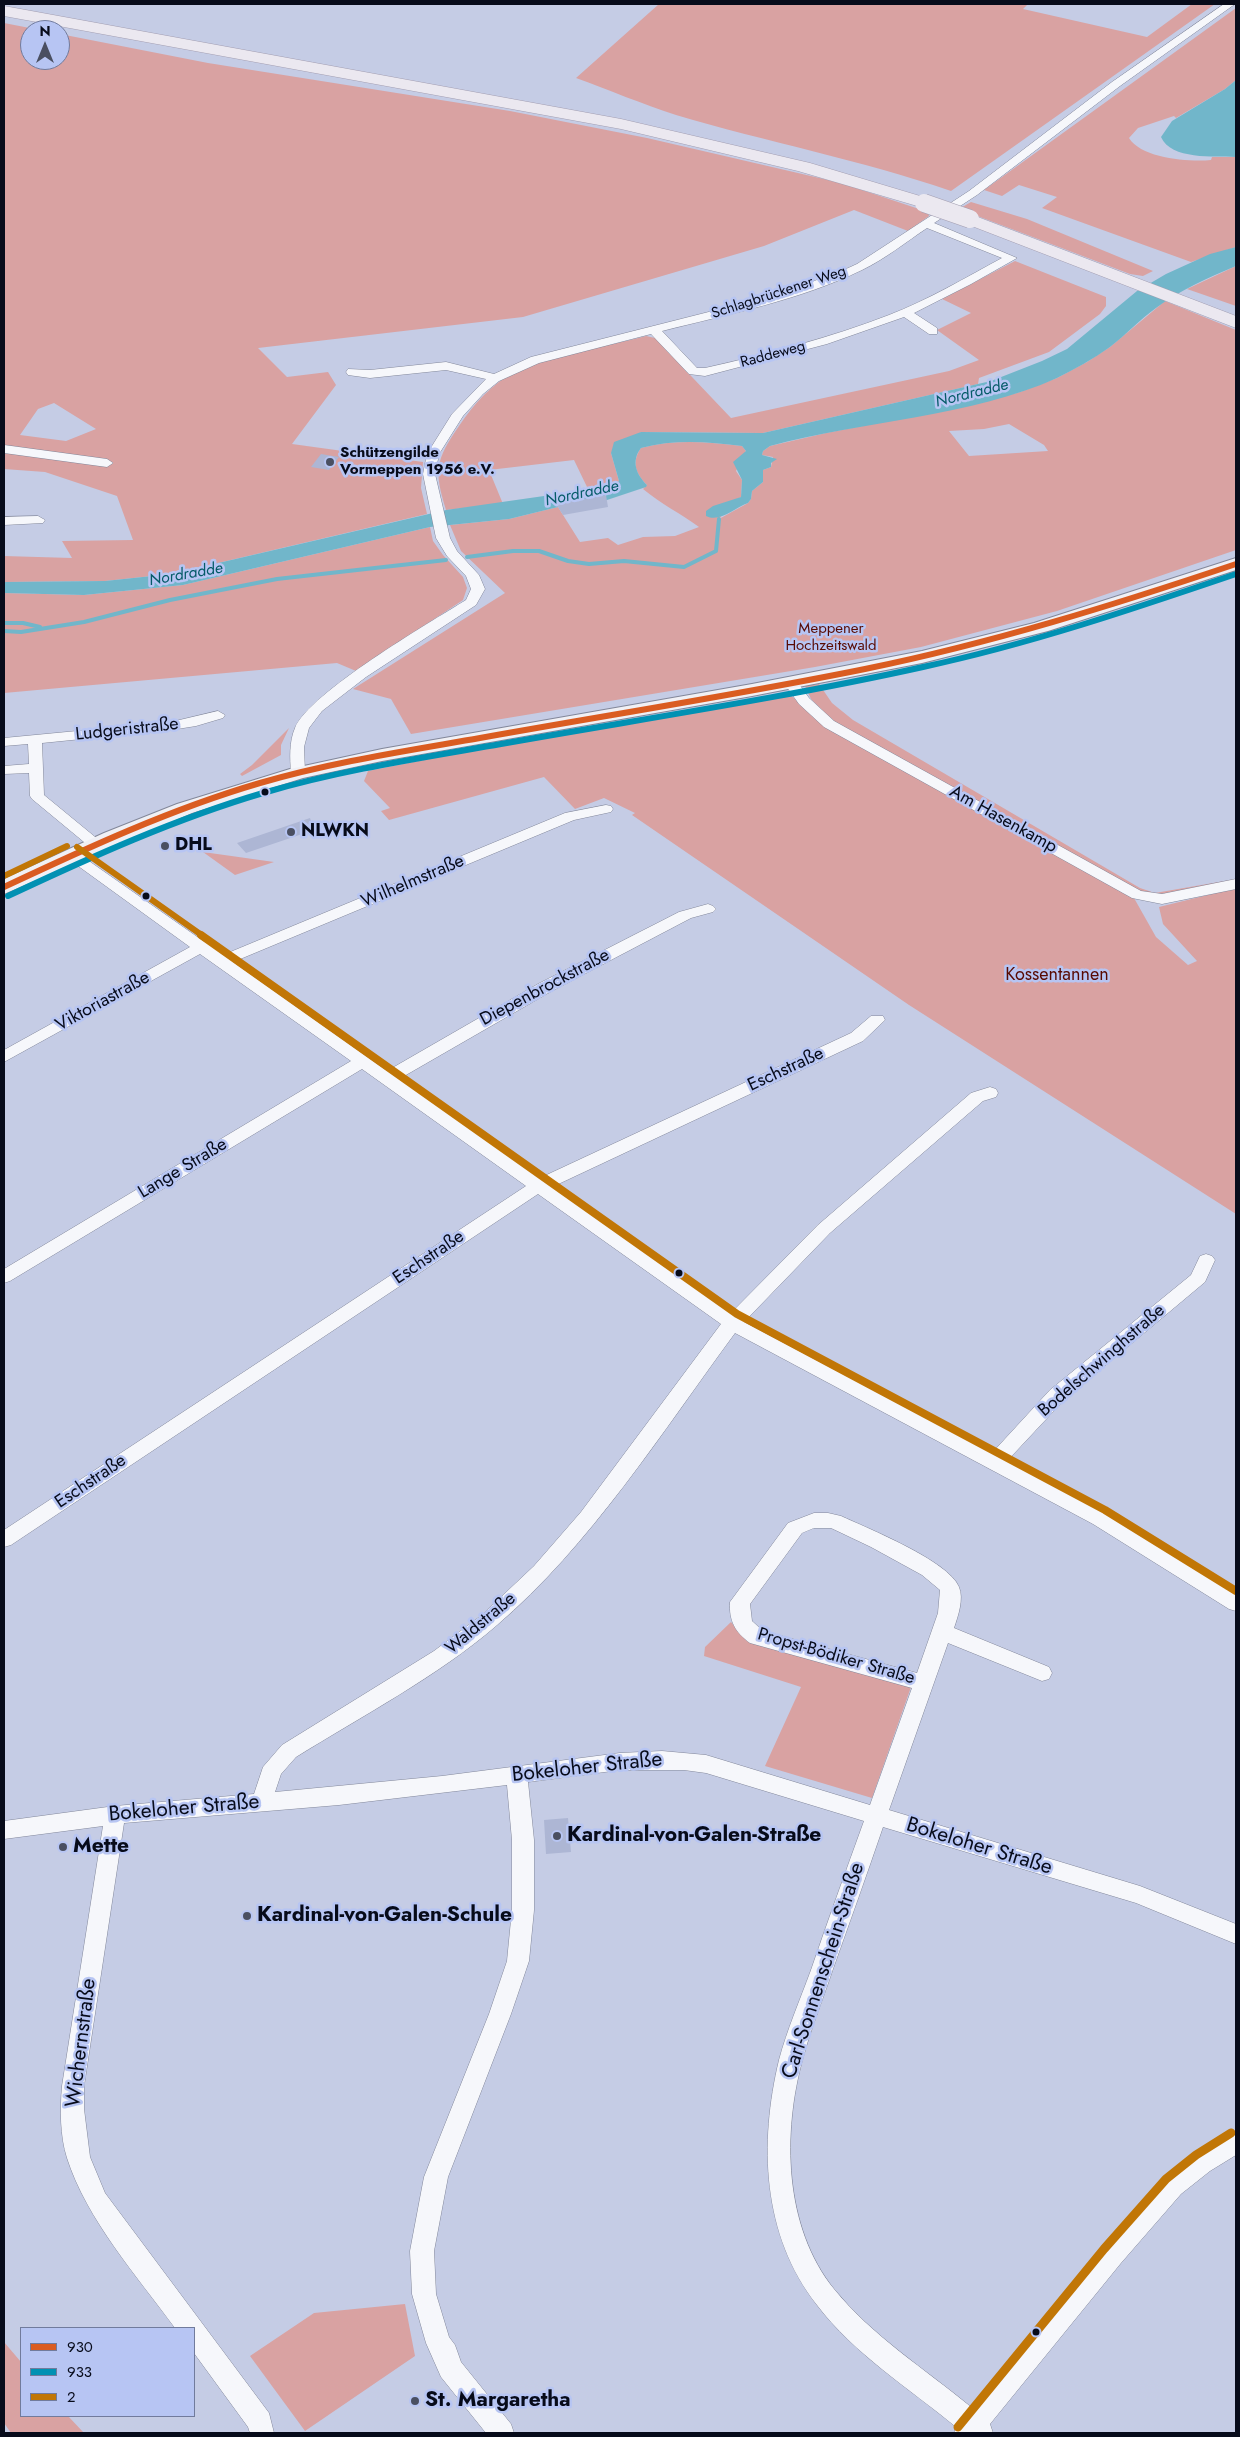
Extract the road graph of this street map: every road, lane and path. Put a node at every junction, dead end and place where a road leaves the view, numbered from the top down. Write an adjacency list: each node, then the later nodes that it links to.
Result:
1 (1230, 4): 3 (street, Schlagbrückener Weg)
2 (4, 11): 5 (main road, bridge)
3 (926, 224): 4 (street, Raddeweg); 6 (street, Schlagbrückener Weg)
4 (904, 312): 6 (street, Raddeweg); 7 (street)
5 (1236, 322)
6 (654, 330): 9 (street, Schlagbrückener Weg)
7 (933, 331)
8 (352, 372): 9 (street)
9 (495, 378): 21 (street, Schlagbrückener Weg)
10 (4, 449): 11 (street)
11 (108, 463)
12 (38, 520): 13 (street)
13 (4, 521)
14 (1236, 564): 15 (street)
15 (791, 684): 21 (street); 25 (street, Am Hasenkamp)
16 (218, 715): 17 (street, Ludgeristraße)
17 (35, 740): 18 (street, Ludgeristraße); 19 (street)
18 (4, 742)
19 (36, 768): 20 (street); 23 (street)
20 (4, 770)
21 (298, 773): 23 (street)
22 (606, 809): 29 (street, Wilhelmstraße)
23 (95, 844): 24 (street)
24 (71, 855): 26 (street); 28 (street)
25 (1236, 884)
26 (4, 886)
27 (708, 909): 33 (street, Diepenbrockstraße)
28 (203, 946): 29 (street); 31 (street, Viktoriastraße)
29 (223, 961): 32 (street)
30 (877, 1020): 35 (street, Eschstraße)
31 (4, 1057)
32 (362, 1062): 33 (street); 37 (street, Lange Straße)
33 (386, 1079): 35 (street)
34 (990, 1093): 38 (street, Waldstraße)
35 (538, 1186): 38 (street); 40 (street, Eschstraße)
36 (1206, 1260): 39 (street, Bodelschwinghstraße)
37 (4, 1277)
38 (732, 1323): 39 (street); 47 (street, Waldstraße)
39 (995, 1462): 42 (street)
40 (4, 1540)
41 (950, 1586): 43 (street, Carl-Sonnenschein-Straße); 45 (street, Propst-Bödiker Straße)
42 (1235, 1601)
43 (942, 1632): 44 (street); 45 (street, Carl-Sonnenschein-Straße)
44 (1042, 1673)
45 (924, 1683): 49 (street, Carl-Sonnenschein-Straße)
46 (517, 1775): 47 (street, Bokeloher Straße); 49 (street, Bokeloher Straße); 57 (street)
47 (264, 1803): 48 (street, Bokeloher Straße)
48 (116, 1815): 50 (street, Bokeloher Straße); 53 (street, Wichernstraße)
49 (878, 1816): 51 (street, Bokeloher Straße); 55 (street, Carl-Sonnenschein-Straße)
50 (4, 1830)
51 (1236, 1934)
52 (1236, 2142): 55 (street)
53 (189, 2327)
54 (195, 2334): 56 (street)
55 (973, 2431)
56 (262, 2433)
57 (502, 2433)

